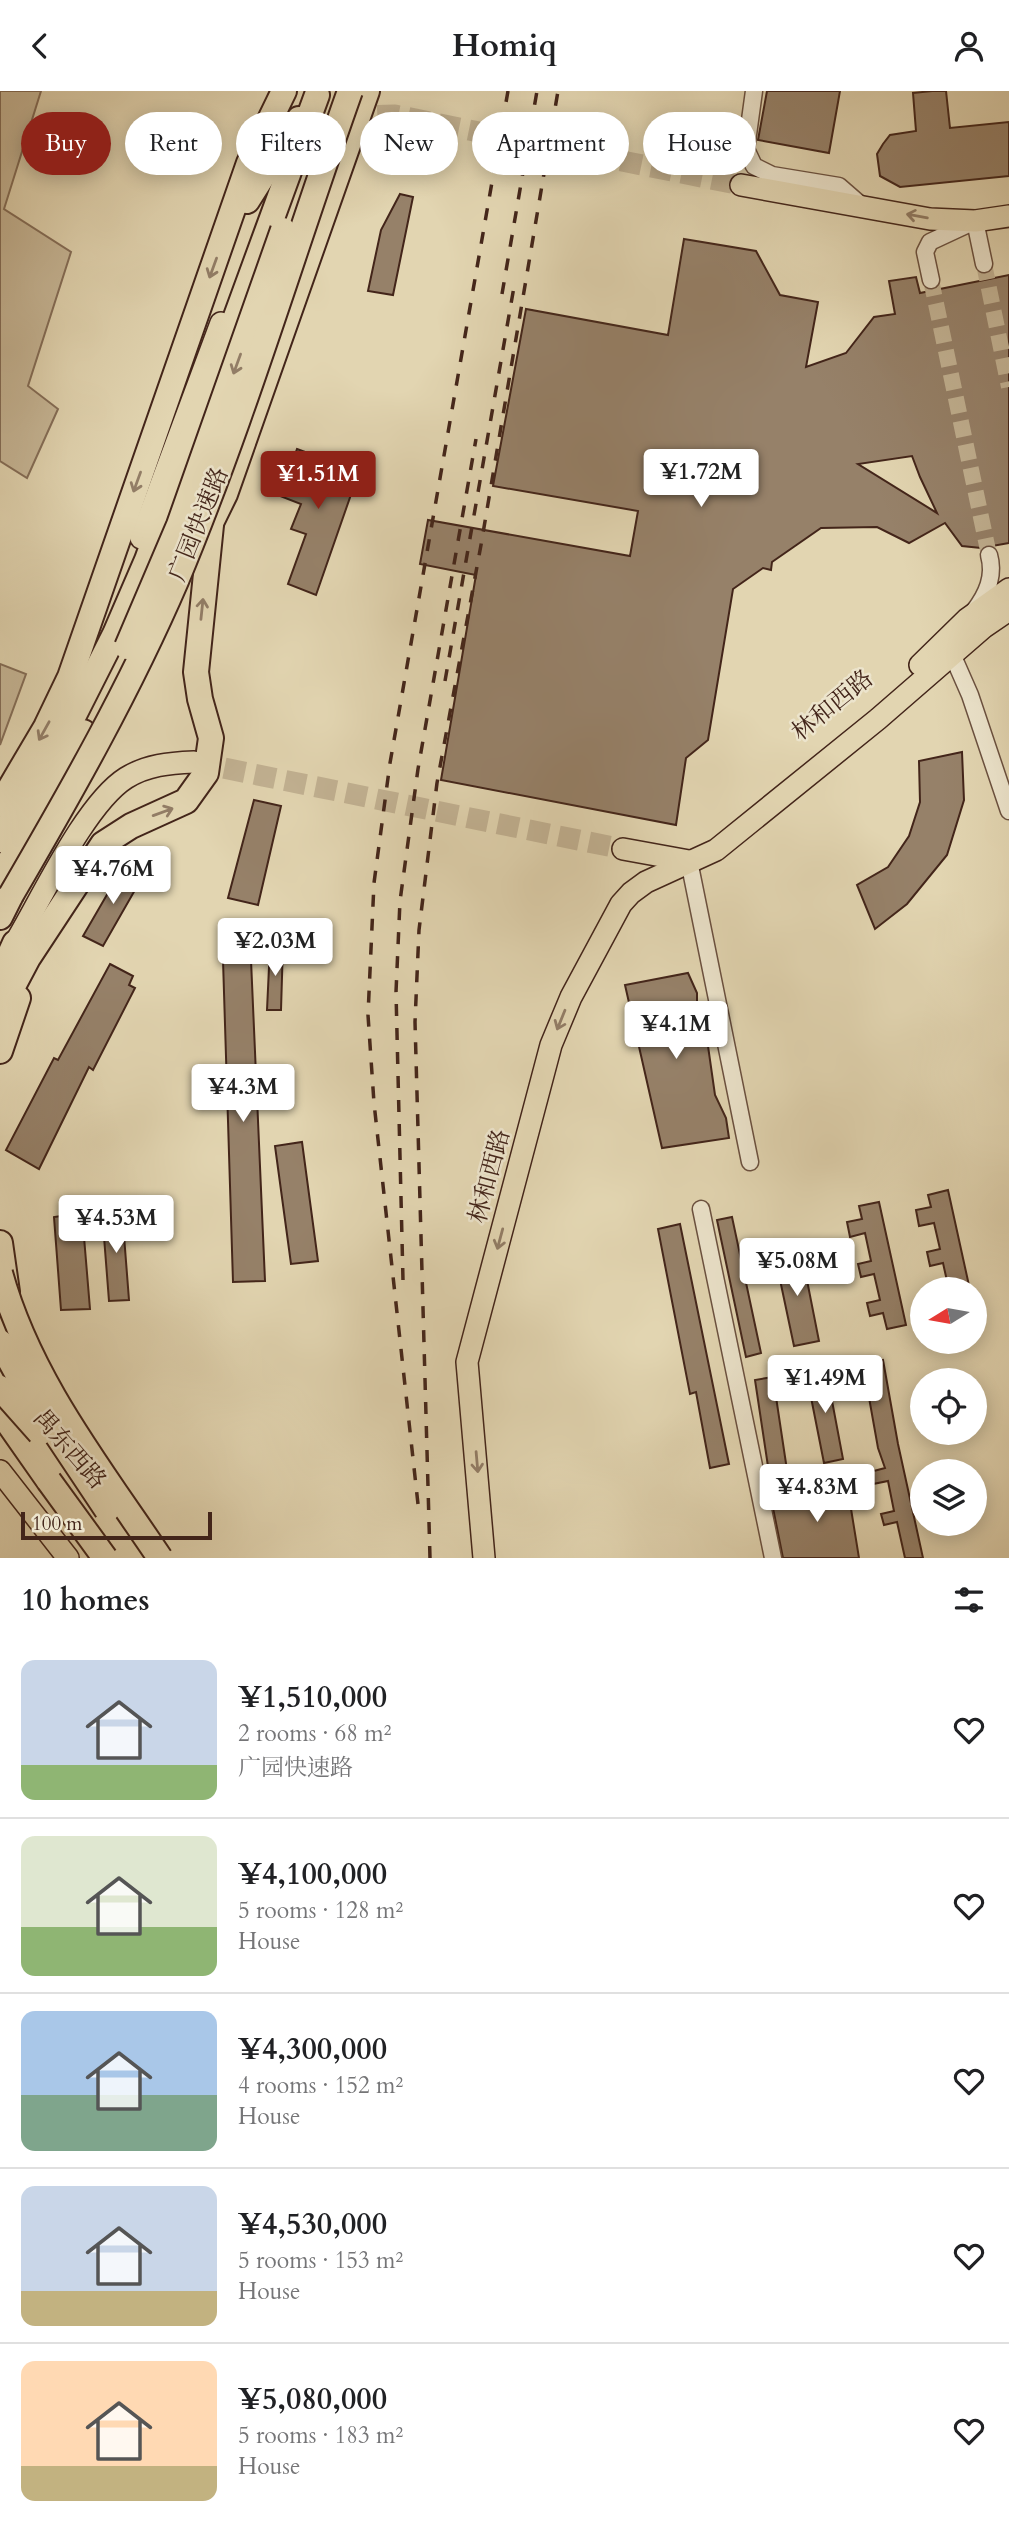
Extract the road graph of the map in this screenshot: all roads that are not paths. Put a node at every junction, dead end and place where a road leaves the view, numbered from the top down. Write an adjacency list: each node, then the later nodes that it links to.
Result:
1 (284, 91): 10 (highway)
2 (350, 91): 27 (highway, 广园快速路, bridge)
3 (367, 91): 14 (highway)
4 (754, 91): 7 (street)
5 (323, 92): 10 (highway); 19 (highway); 27 (highway, 广园快速路, one-way to 27, bridge)
6 (741, 185): 7 (main road)
7 (862, 206): 9 (main road, one-way to 7)
8 (1009, 217): 9 (main road)
9 (975, 221): 11 (street); 12 (street)
10 (226, 232): 19 (highway, one-way to 19)
11 (984, 264)
12 (931, 280)
13 (228, 304): 15 (main road)
14 (211, 523): 24 (highway, one-way to 14); 27 (highway)
15 (141, 538): 19 (highway)
16 (1009, 595): 17 (main road, 林和西路); 17 (street); 18 (main road, 林和西路)
17 (967, 619): 26 (main road, 林和西路)
18 (952, 654): 22 (street); 26 (main road, 林和西路)
19 (74, 694): 21 (highway, one-way to 21); 23 (highway)
20 (194, 762): 28 (main road)
21 (0, 805)
22 (1009, 811)
23 (0, 841)
24 (103, 844): 31 (highway); 32 (highway)
25 (623, 849): 26 (main road)
26 (689, 862): 33 (street); 52 (main road, 林和西路, one-way to 52)
27 (3, 896)
28 (15, 943): 29 (highway); 30 (highway)
29 (0, 964)
30 (0, 976)
31 (0, 1011)
32 (0, 1051)
33 (750, 1162)
34 (701, 1209): 53 (street)
35 (0, 1243): 37 (highway)
36 (0, 1273): 51 (highway, bridge)
37 (1, 1332): 40 (highway); 46 (highway, bridge)
38 (0, 1372): 43 (highway)
39 (0, 1388): 46 (highway, bridge)
40 (39, 1393): 43 (highway); 51 (street)
41 (0, 1410): 45 (highway); 46 (main road, 禺东西路)
42 (0, 1430): 45 (highway)
43 (48, 1449): 46 (highway)
44 (0, 1471): 47 (main road)
45 (49, 1481): 48 (highway, bridge)
46 (100, 1514): 49 (main road, 禺东西路); 50 (highway)
47 (68, 1558)
48 (104, 1558)
49 (124, 1558)
50 (142, 1558)
51 (161, 1558)
52 (484, 1558)
53 (773, 1558)

